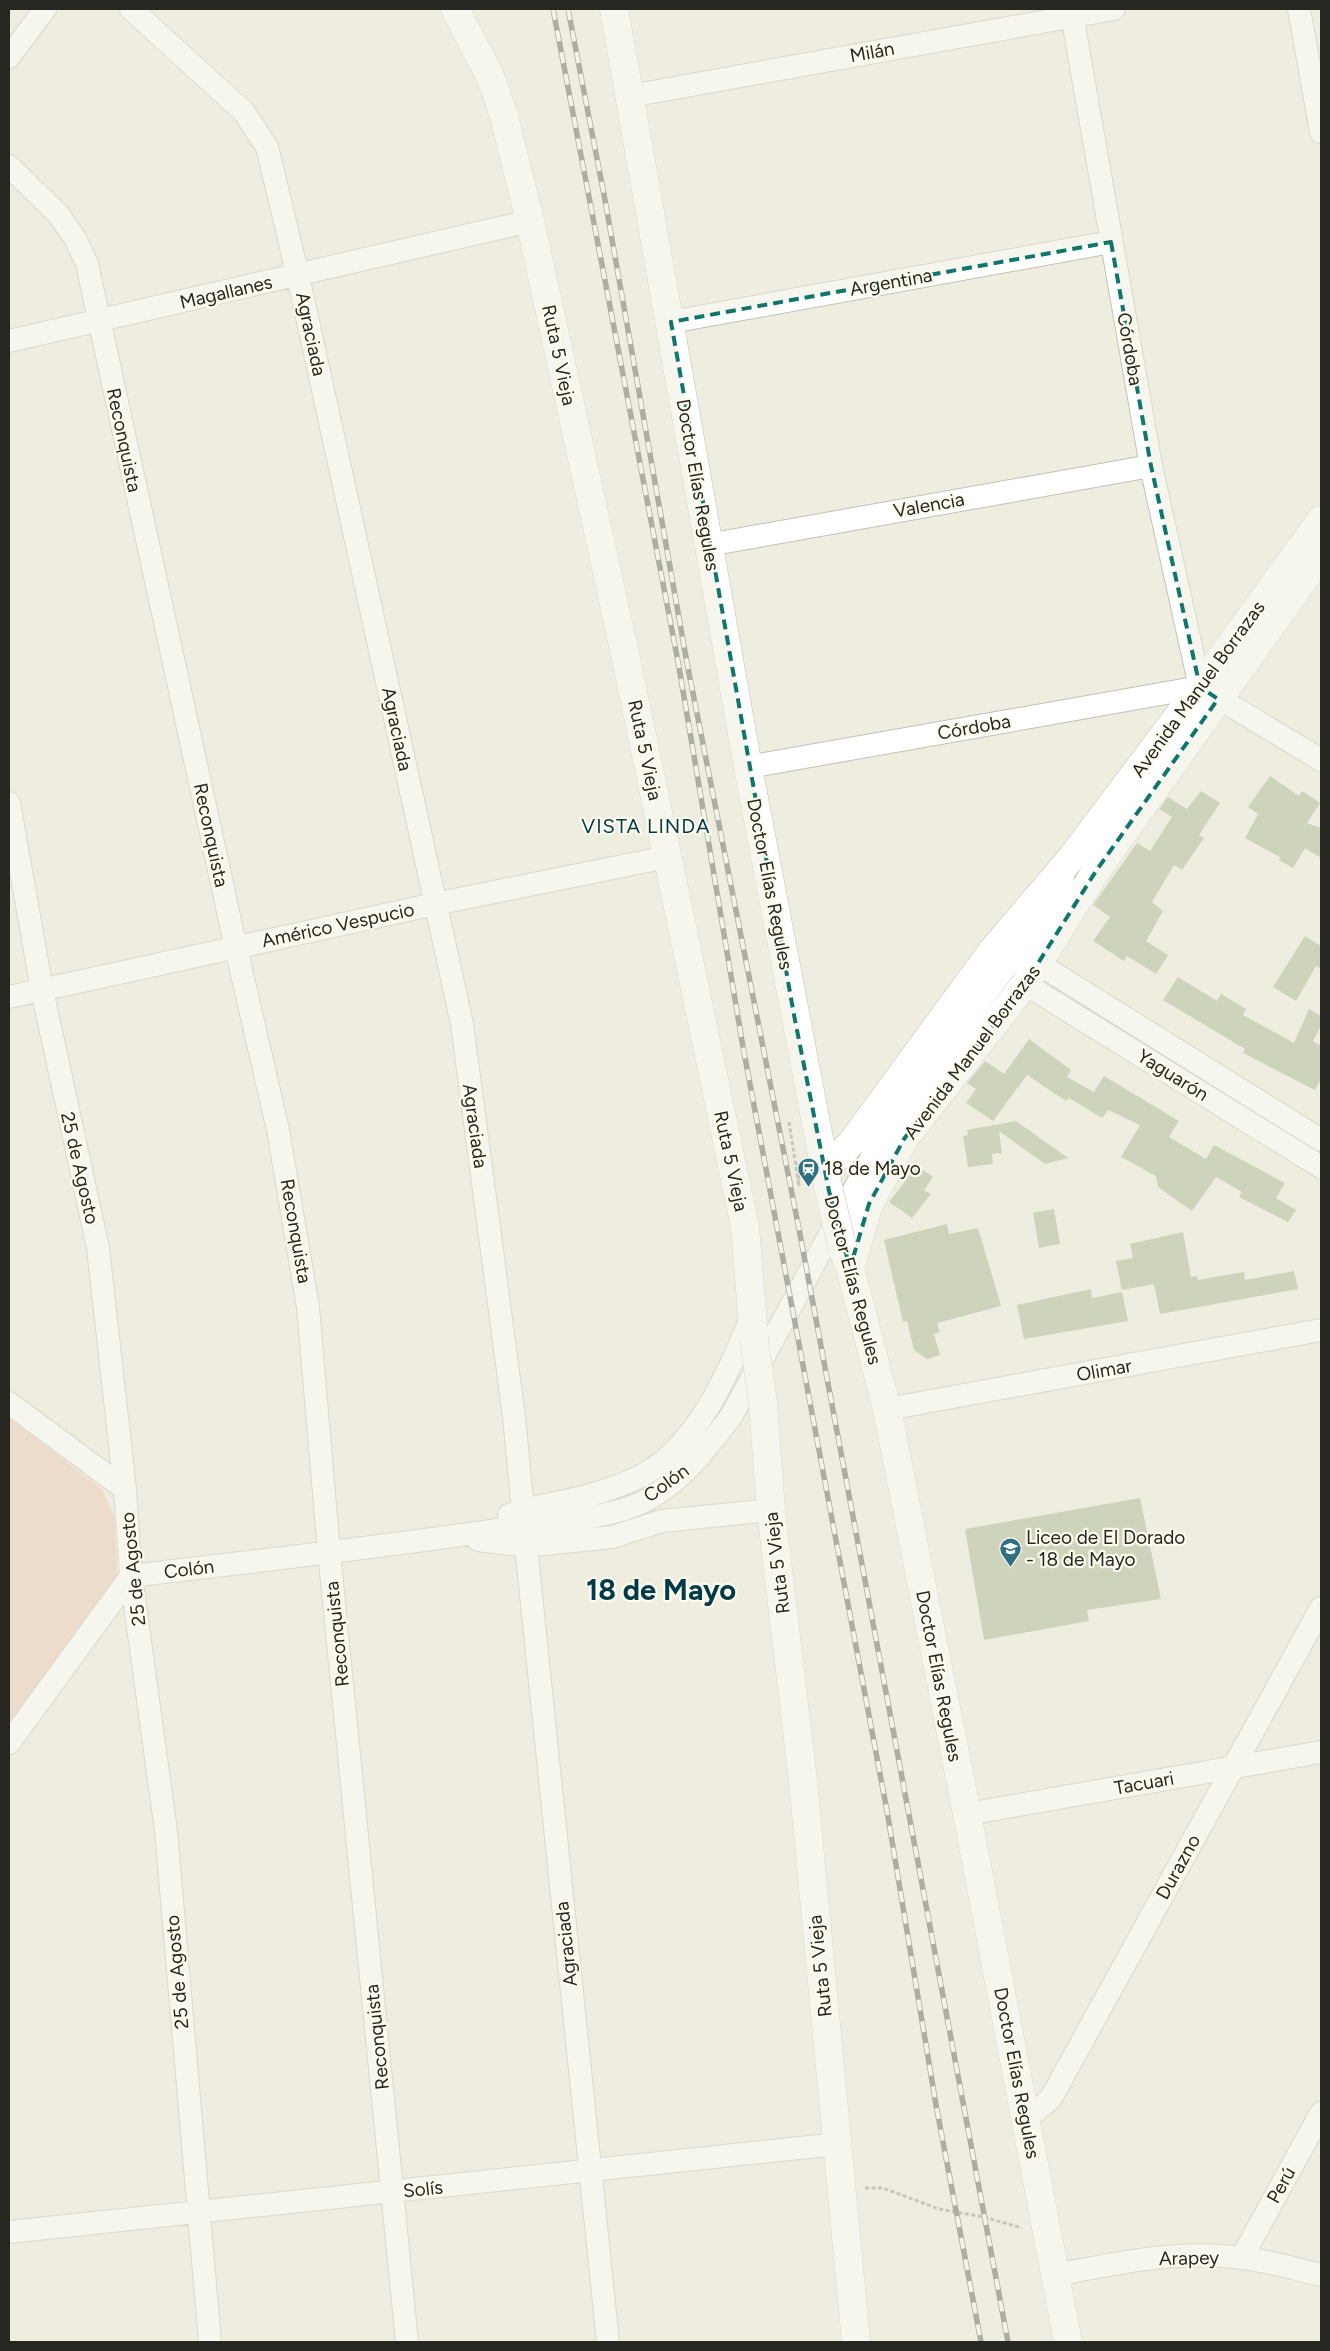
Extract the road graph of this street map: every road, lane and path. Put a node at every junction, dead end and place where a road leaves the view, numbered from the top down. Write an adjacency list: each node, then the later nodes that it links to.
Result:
1 (45, 9): 8 (street)
2 (131, 9): 14 (street, Agraciada)
3 (455, 9): 12 (street, Ruta 5 Vieja)
4 (614, 9): 9 (street, Doctor Elías Regules)
5 (1114, 9): 7 (street, Milán)
6 (1299, 9): 10 (street)
7 (1072, 13): 9 (street, Milán); 13 (street, Córdoba)
8 (9, 57)
9 (630, 96): 16 (street, Doctor Elías Regules)
10 (1321, 132)
11 (9, 166): 15 (street, Reconquista)
12 (530, 222): 14 (street, Magallanes); 27 (street, Ruta 5 Vieja)
13 (1111, 242): 16 (street, Argentina); 18 (street, Córdoba)
14 (298, 276): 15 (street, Magallanes); 29 (street, Agraciada)
15 (98, 322): 17 (street, Magallanes); 31 (street, Reconquista)
16 (671, 322): 20 (street, Doctor Elías Regules)
17 (9, 341)
18 (1150, 466): 20 (street, Valencia); 22 (street, Córdoba)
19 (1321, 520): 22 (street, Avenida Manuel Borrazas)
20 (708, 545): 24 (street, Doctor Elías Regules)
21 (1321, 556): 22 (street, Avenida Manuel Borrazas)
22 (1209, 693): 23 (street); 24 (street, Córdoba); 26 (street, Avenida Manuel Borrazas); 28 (street, Avenida Manuel Borrazas)
23 (1321, 760)
24 (748, 767): 37 (street, Doctor Elías Regules)
25 (9, 804): 33 (street, 25 de Agosto)
26 (1073, 856): 30 (street, Avenida Manuel Borrazas); 37 (street, Avenida Manuel Borrazas)
27 (668, 858): 29 (street, Américo Vespucio); 40 (street, Ruta 5 Vieja)
28 (1096, 871): 30 (street, Avenida Manuel Borrazas); 32 (street, Avenida Manuel Borrazas)
29 (435, 904): 31 (street, Américo Vespucio); 45 (street, Agraciada)
30 (1043, 918): 39 (street, Avenida Manuel Borrazas)
31 (236, 948): 33 (street, Américo Vespucio); 49 (street, Reconquista)
32 (1032, 974): 35 (street, Yaguarón); 36 (street, Yaguarón); 38 (street, Avenida Manuel Borrazas)
33 (42, 990): 34 (street, Américo Vespucio); 44 (street, 25 de Agosto)
34 (9, 997)
35 (1321, 1140)
36 (1321, 1167)
37 (827, 1178): 38 (street, Doctor Elías Regules, bridge)
38 (846, 1259): 43 (street, Doctor Elías Regules)
39 (795, 1302): 47 (street, Colón)
40 (753, 1327): 45 (street, Colón); 46 (street, Ruta 5 Vieja, bridge)
41 (1321, 1330): 43 (street, Olimar)
42 (9, 1402): 44 (street)
43 (887, 1410): 55 (street, Doctor Elías Regules)
44 (125, 1489): 50 (street, 25 de Agosto)
45 (524, 1510): 47 (street, Colón)
46 (771, 1510): 48 (street, Colón); 58 (street, Ruta 5 Vieja)
47 (452, 1537): 48 (street, Colón); 49 (street, Colón)
48 (526, 1546): 59 (street, Agraciada)
49 (329, 1552): 50 (street, Colón); 61 (street, Reconquista)
50 (131, 1576): 52 (street); 62 (street, 25 de Agosto)
51 (1321, 1608): 54 (street, Durazno)
52 (9, 1743)
53 (1321, 1752): 54 (street, Tacuari)
54 (1233, 1767): 55 (street, Tacuari); 57 (street, Durazno)
55 (967, 1814): 57 (street, Doctor Elías Regules)
56 (1321, 2113): 65 (street, Perú)
57 (1026, 2120): 64 (street, Doctor Elías Regules)
58 (837, 2144): 59 (street, Solís); 60 (street, Ruta 5 Vieja)
59 (590, 2171): 61 (street, Solís); 70 (street, Agraciada)
60 (842, 2187): 64 (path); 71 (street, Ruta 5 Vieja)
61 (392, 2192): 62 (street, Solís); 69 (street, Reconquista)
62 (198, 2213): 63 (street, Solís); 68 (street, 25 de Agosto)
63 (9, 2232)
64 (1047, 2232): 66 (street, Doctor Elías Regules)
65 (1242, 2257): 66 (street, Arapey); 67 (street, Arapey)
66 (1056, 2275): 72 (street, Doctor Elías Regules)
67 (1321, 2275)
68 (210, 2342)
69 (407, 2342)
70 (608, 2342)
71 (856, 2342)
72 (1068, 2342)

